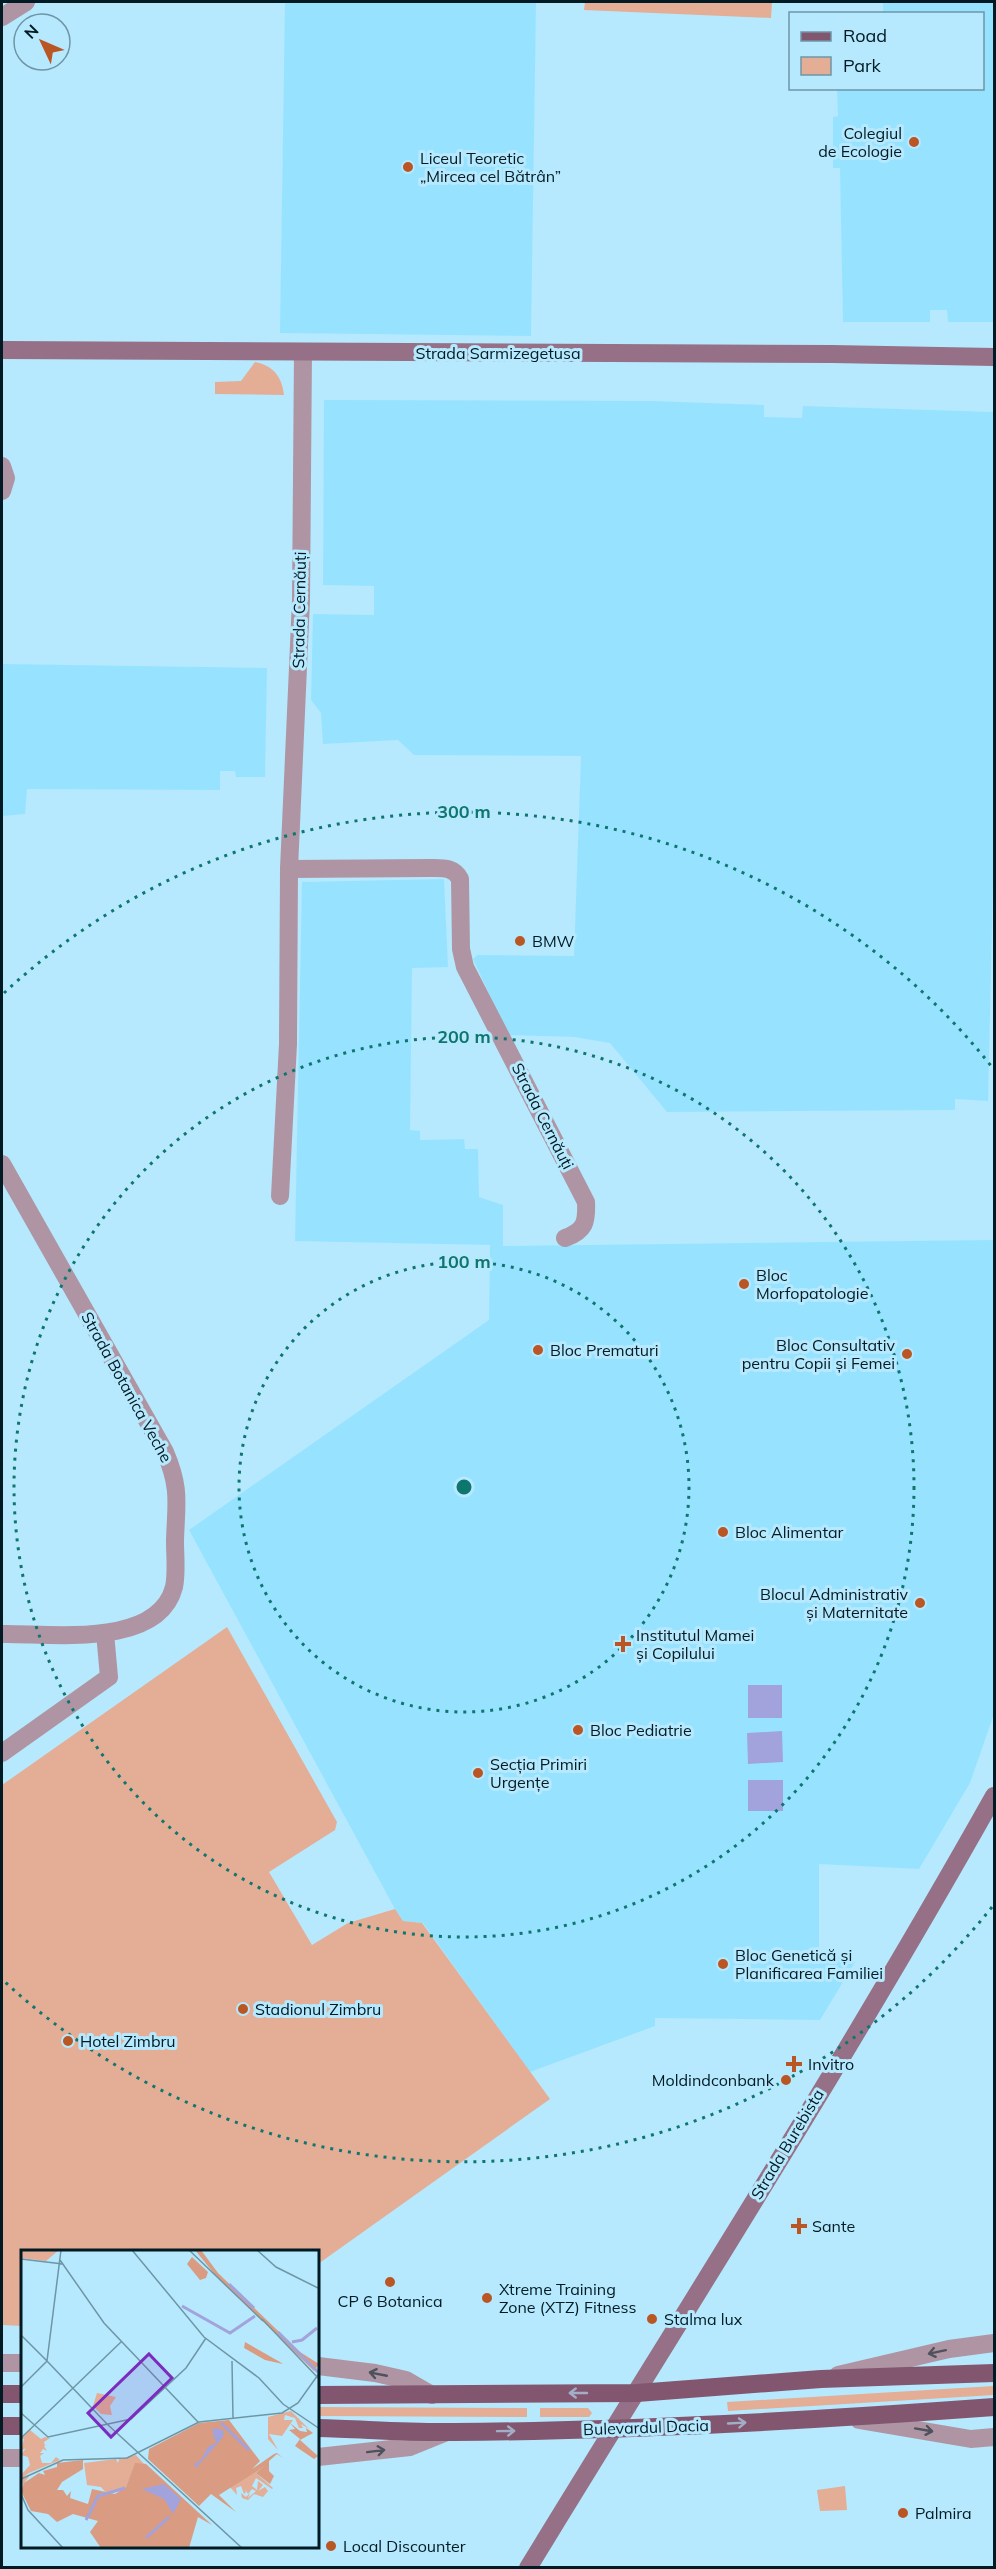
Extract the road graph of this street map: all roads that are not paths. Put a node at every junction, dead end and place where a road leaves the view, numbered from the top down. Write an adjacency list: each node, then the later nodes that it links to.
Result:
1 (26, 2): 2 (street)
2 (2, 17)
3 (2, 350): 4 (main road, Strada Sarmizegetusa)
4 (303, 352): 5 (main road, Strada Sarmizegetusa); 8 (street, Strada Cernăuți)
5 (994, 357)
6 (2, 466): 7 (street)
7 (2, 491)
8 (289, 869): 10 (street, Strada Cernăuți); 11 (street, Strada Cernăuți)
9 (2, 1164): 12 (street, Strada Botanica Veche)
10 (280, 1196)
11 (565, 1238)
12 (105, 1633): 13 (street); 14 (street)
13 (2, 1634)
14 (2, 1753)
15 (994, 1796): 22 (main road, Strada Burebista)
16 (994, 2343): 21 (street, one-way to 21)
17 (2, 2363): 18 (street)
18 (21, 2363)
19 (320, 2366): 26 (street, one-way to 19)
20 (994, 2373): 21 (main road)
21 (821, 2379): 22 (main road)
22 (637, 2393): 26 (main road, one-way to 26); 32 (main road, Strada Burebista)
23 (2, 2394): 24 (main road)
24 (21, 2394)
25 (320, 2395): 26 (main road)
26 (432, 2395)
27 (994, 2407): 28 (main road, Bulevardul Dacia)
28 (845, 2418): 32 (main road, Bulevardul Dacia, one-way to 28); 34 (street, Bulevardul Dacia, one-way to 34)
29 (2, 2426): 30 (main road)
30 (21, 2426)
31 (320, 2428): 33 (main road, Bulevardul Dacia)
32 (615, 2428): 33 (main road, Bulevardul Dacia, one-way to 32); 38 (main road, Strada Burebista)
33 (447, 2432): 35 (street, Bulevardul Dacia, one-way to 33)
34 (994, 2437)
35 (320, 2457)
36 (2, 2458): 37 (street)
37 (21, 2458)
38 (528, 2568)

